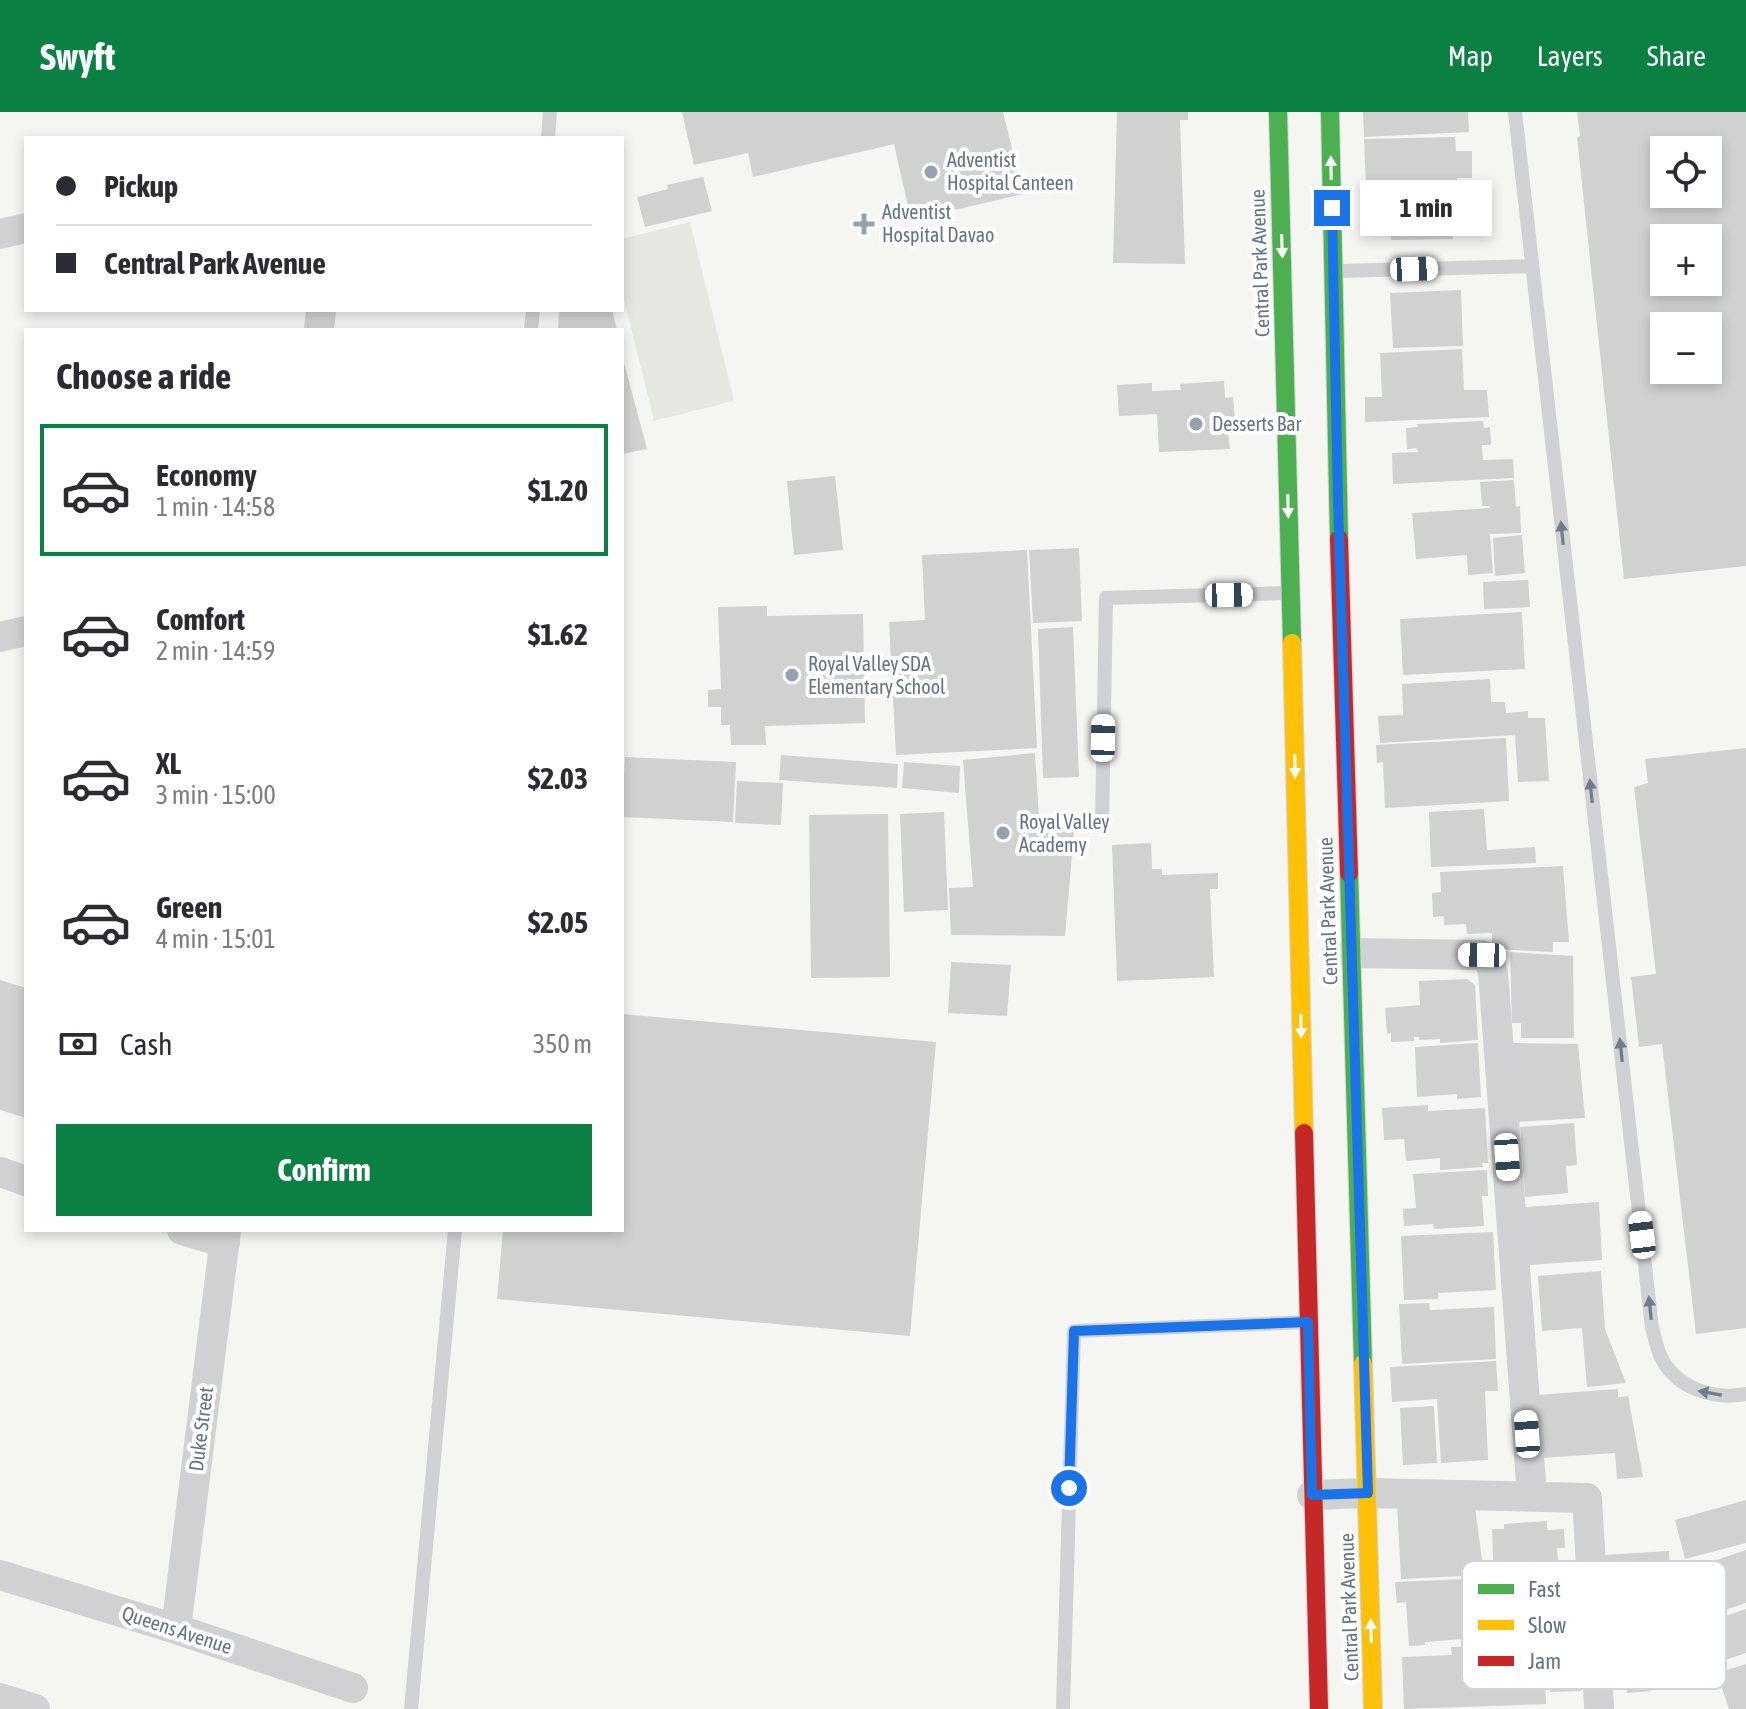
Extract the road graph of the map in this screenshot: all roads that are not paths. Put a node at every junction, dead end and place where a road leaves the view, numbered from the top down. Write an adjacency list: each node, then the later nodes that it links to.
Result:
1 (550, 112): 5 (lane)
2 (1278, 112): 10 (street, Central Park Avenue, one-way to 10)
3 (1330, 112): 9 (street, Central Park Avenue, one-way to 3)
4 (1515, 112): 8 (lane)
5 (548, 136)
6 (24, 228): 7 (street)
7 (0, 234)
8 (1532, 266): 9 (lane); 21 (lane, one-way to 8)
9 (1333, 271): 14 (street, Central Park Avenue)
10 (1290, 593): 13 (lane); 20 (street, Central Park Avenue, one-way to 20)
11 (24, 631): 12 (street)
12 (0, 637)
13 (1102, 823)
14 (1351, 953): 22 (street, Central Park Avenue); 24 (street)
15 (0, 1172): 16 (street)
16 (24, 1180)
17 (194, 1232): 19 (street)
18 (455, 1232): 33 (lane)
19 (225, 1237): 27 (street, Duke Street)
20 (1308, 1322): 23 (street, Central Park Avenue); 34 (lane)
21 (1746, 1394)
22 (1368, 1493): 23 (street); 24 (street); 36 (street, Central Park Avenue, one-way to 22)
23 (1312, 1495): 35 (street, Central Park Avenue)
24 (1532, 1496): 25 (street)
25 (1591, 1561)
26 (0, 1575): 27 (street, Queens Avenue)
27 (176, 1629): 28 (street, Queens Avenue)
28 (353, 1688)
29 (1598, 1689): 31 (street)
30 (0, 1698): 32 (street)
31 (1599, 1706)
32 (35, 1709)
33 (411, 1709)
34 (1063, 1709)
35 (1319, 1709)
36 (1373, 1709)

